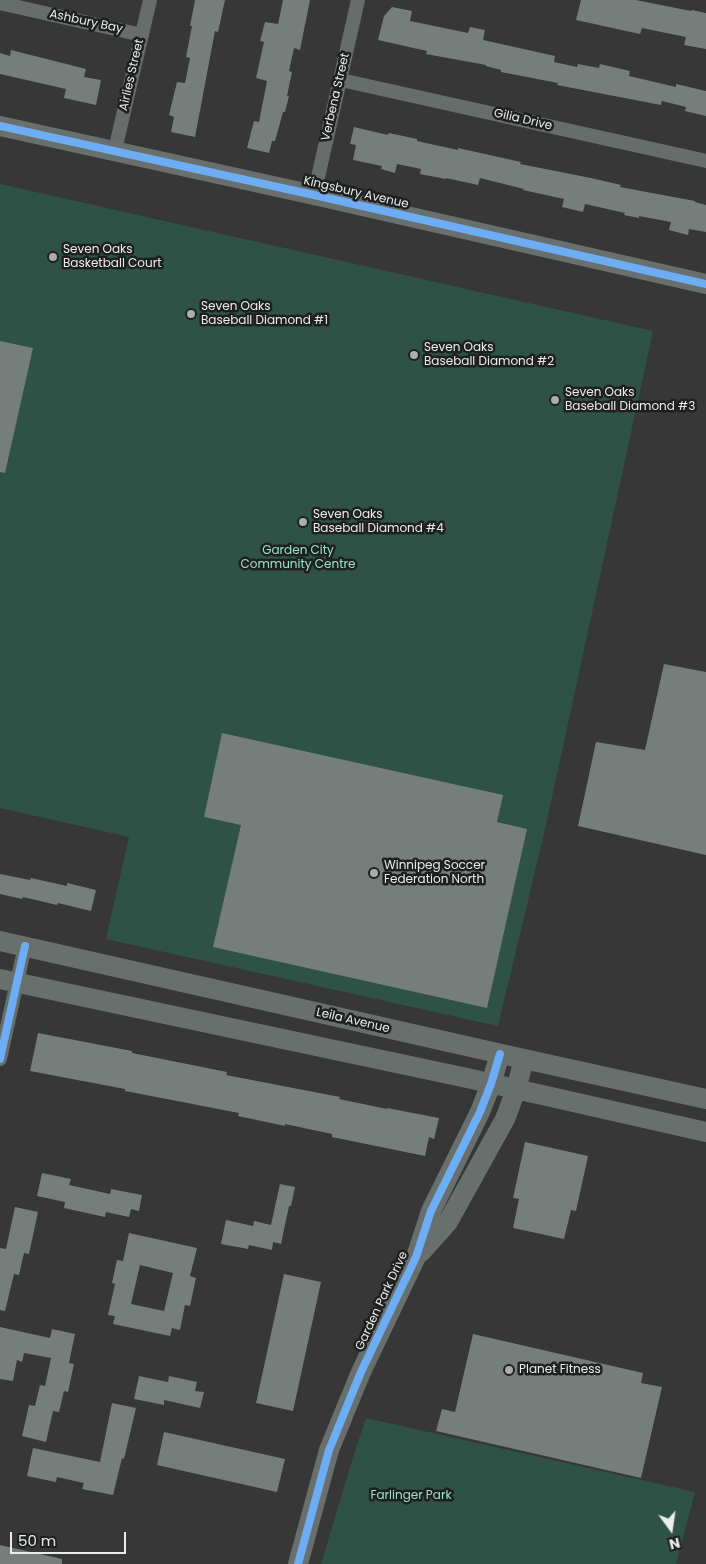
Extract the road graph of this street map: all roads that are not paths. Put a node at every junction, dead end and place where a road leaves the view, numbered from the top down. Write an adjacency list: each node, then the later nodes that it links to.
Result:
1 (150, 0): 4 (street, Airlies Street)
2 (358, 0): 5 (street, Verbena Street)
3 (0, 3): 4 (street, Ashbury Bay)
4 (142, 35): 7 (street, Airlies Street)
5 (340, 80): 8 (street, Gilia Drive); 9 (street, Verbena Street)
6 (0, 126): 7 (street, Kingsbury Avenue)
7 (115, 150): 9 (street, Kingsbury Avenue)
8 (706, 161)
9 (314, 195): 10 (street, Kingsbury Avenue)
10 (706, 284)
11 (0, 941): 12 (street, Leila Avenue)
12 (25, 946): 13 (street); 14 (street, Leila Avenue)
13 (8, 981): 15 (street); 17 (street)
14 (500, 1054): 16 (street, Leila Avenue); 17 (street, Garden Park Drive)
15 (0, 1059)
16 (524, 1059): 18 (street, Garden Park Drive); 19 (street, Leila Avenue)
17 (492, 1084): 18 (street); 21 (street, Garden Park Drive)
18 (516, 1090): 20 (street); 21 (street, Garden Park Drive)
19 (706, 1099)
20 (706, 1132)
21 (416, 1257): 22 (street, Garden Park Drive)
22 (298, 1564)

